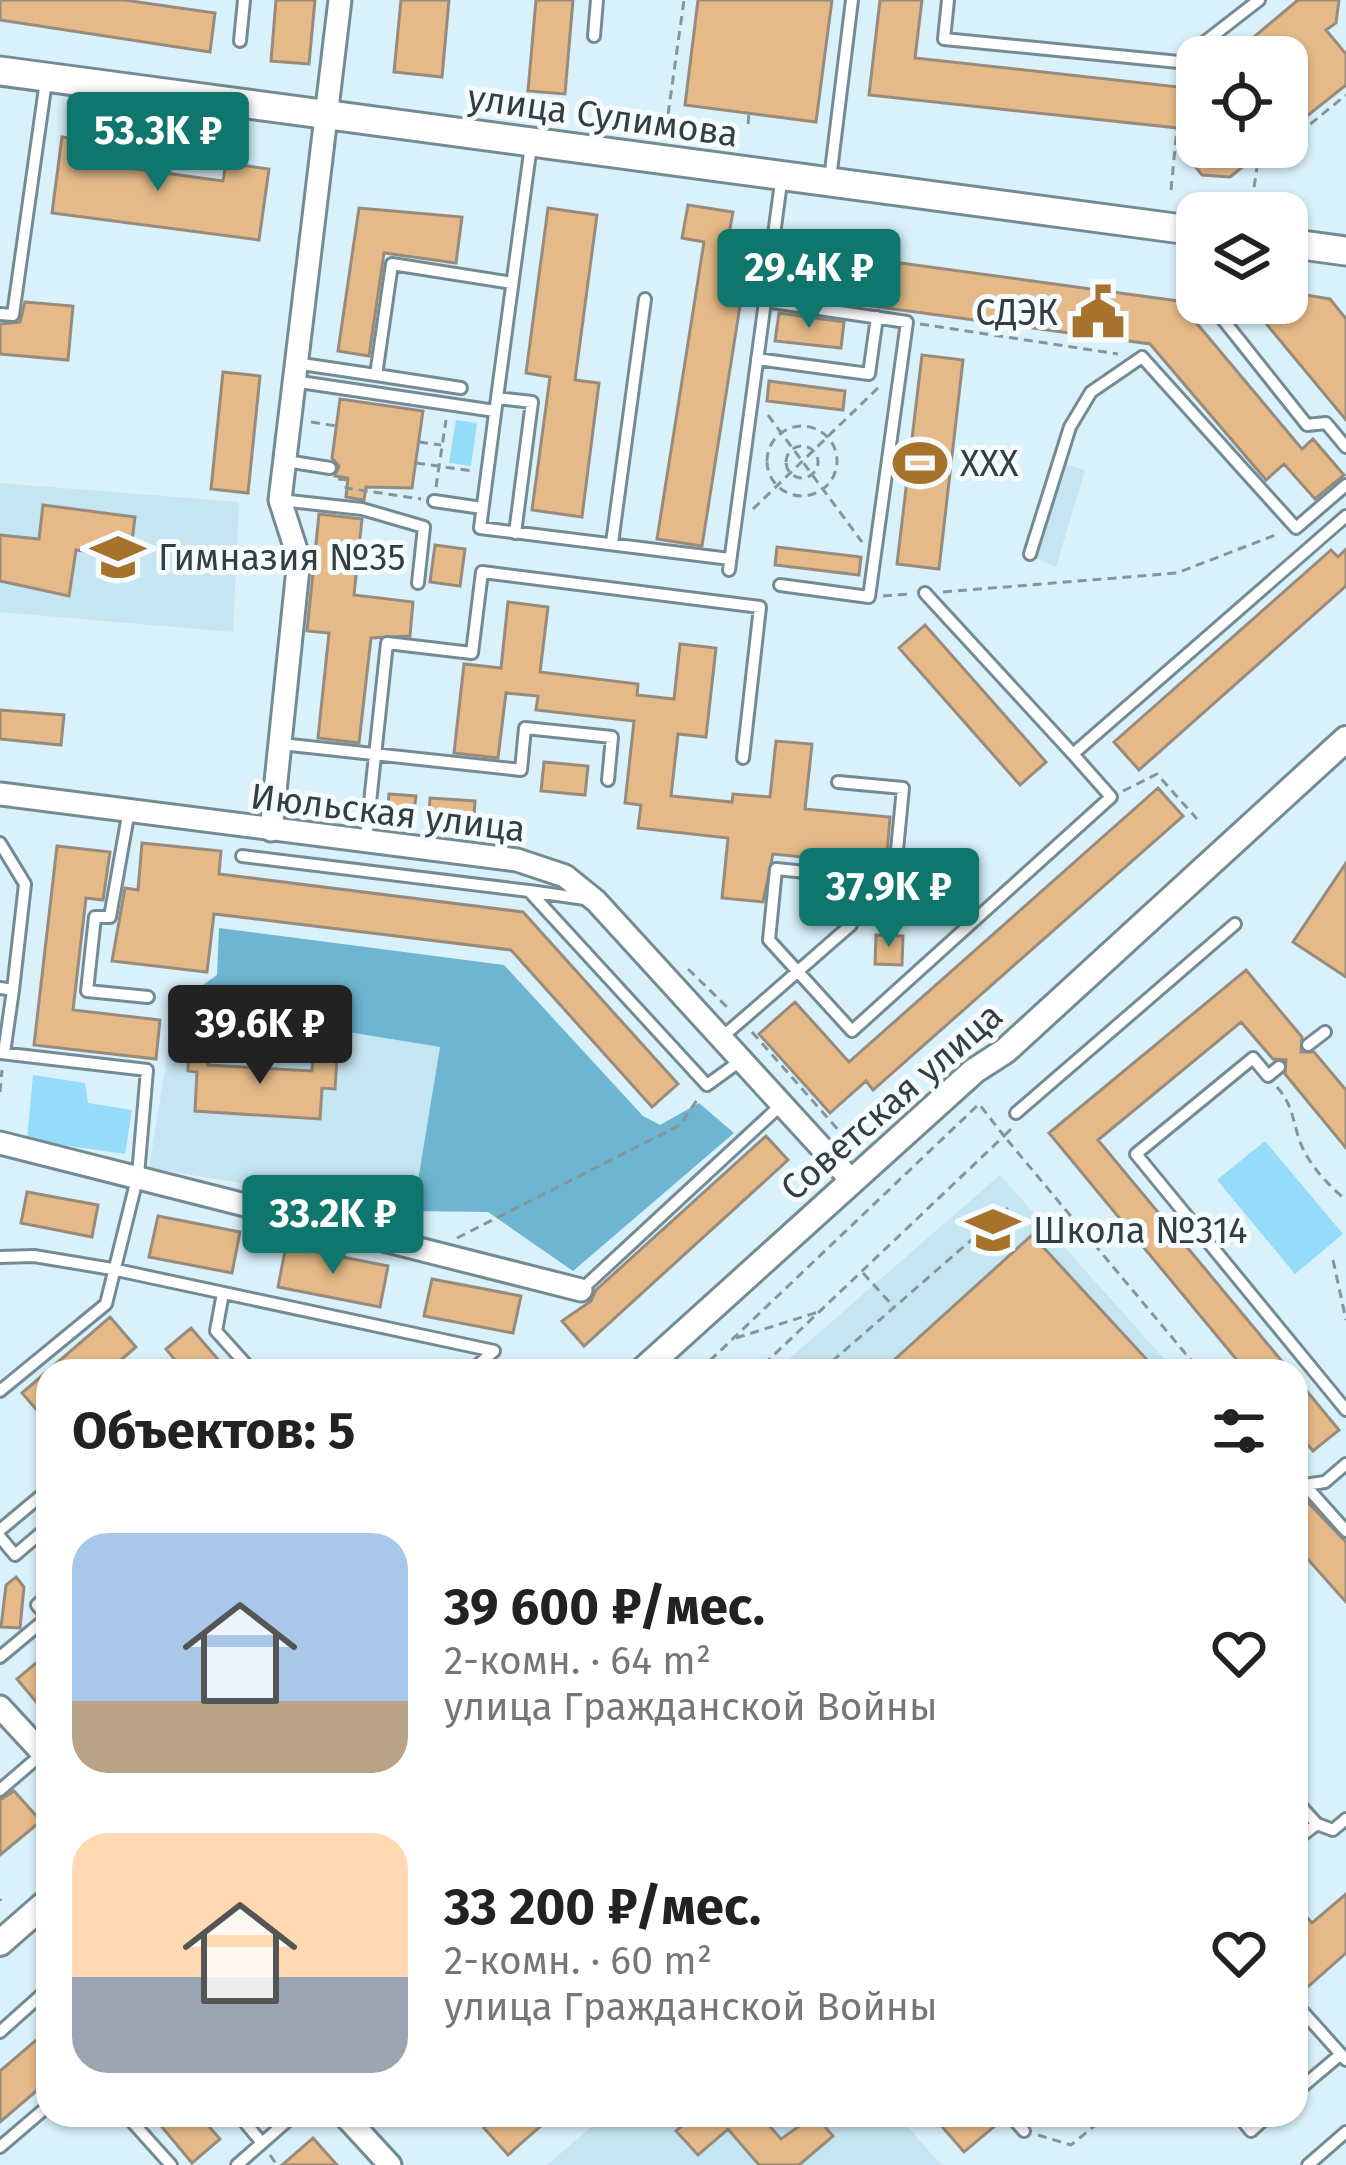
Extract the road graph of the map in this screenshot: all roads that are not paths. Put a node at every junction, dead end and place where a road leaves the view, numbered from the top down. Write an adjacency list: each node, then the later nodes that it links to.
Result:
1 (244, 0): 8 (lane)
2 (340, 0): 11 (street)
3 (597, 0): 7 (lane)
4 (852, 0): 14 (lane)
5 (948, 0): 6 (lane)
6 (1258, 0)
7 (594, 35)
8 (240, 41)
9 (0, 71): 10 (main road, улица Сулимова)
10 (46, 78): 11 (main road, улица Сулимова); 21 (lane)
11 (327, 114): 12 (main road, улица Сулимова); 25 (street)
12 (531, 141): 13 (main road, улица Сулимова); 18 (lane)
13 (782, 176): 14 (main road, улица Сулимова); 20 (lane)
14 (830, 182): 15 (main road, улица Сулимова)
15 (1176, 228)
16 (1308, 246): 17 (main road)
17 (1346, 251)
18 (512, 283): 26 (lane); 28 (lane)
19 (645, 299): 38 (lane)
20 (765, 301): 22 (lane); 24 (lane)
21 (0, 314)
22 (877, 317): 24 (lane); 41 (lane)
23 (1227, 324): 29 (lane)
24 (757, 359): 38 (lane)
25 (294, 372): 26 (lane); 28 (lane); 30 (street)
26 (376, 375): 27 (lane)
27 (461, 388)
28 (496, 404): 35 (lane); 37 (lane)
29 (1346, 447)
30 (284, 461): 31 (lane); 33 (street)
31 (330, 472)
32 (1346, 485): 39 (lane)
33 (280, 500): 40 (lane); 44 (street)
34 (434, 501): 35 (lane)
35 (482, 508): 37 (lane)
36 (1346, 516): 46 (lane)
37 (515, 532): 38 (lane)
38 (612, 544)
39 (1030, 554)
40 (418, 584)
41 (780, 585)
42 (925, 593): 46 (lane)
43 (1346, 739): 73 (street, Советская улица)
44 (281, 744): 45 (lane); 52 (street)
45 (376, 754): 47 (lane); 48 (lane); 54 (lane)
46 (1073, 754): 60 (lane)
47 (743, 758)
48 (608, 780)
49 (838, 782): 56 (lane)
50 (0, 794): 51 (street, Июльская улица)
51 (129, 810): 52 (street, Июльская улица); 62 (lane)
52 (271, 830): 54 (street, Июльская улица)
53 (0, 843): 61 (lane)
54 (365, 843): 58 (street, Июльская улица)
55 (242, 856): 57 (lane)
56 (856, 877): 60 (lane); 60 (lane)
57 (529, 891): 58 (lane); 67 (lane)
58 (596, 901): 64 (street, Июльская улица)
59 (1235, 924): 70 (lane)
60 (797, 972): 64 (lane)
61 (6, 989): 66 (lane)
62 (148, 997)
63 (1325, 1032): 65 (lane)
64 (722, 1037): 67 (street, Июльская улица)
65 (1308, 1045)
66 (2, 1053): 72 (lane)
67 (743, 1059): 69 (street, Июльская улица)
68 (1279, 1067): 82 (lane)
69 (783, 1102): 73 (street, Июльская улица); 76 (lane)
70 (1016, 1113)
71 (0, 1143): 72 (street)
72 (138, 1175): 75 (lane); 76 (street)
73 (851, 1180): 81 (street, Советская улица)
74 (0, 1257): 75 (lane)
75 (112, 1269): 77 (lane); 78 (lane)
76 (581, 1290)
77 (223, 1293): 79 (lane); 80 (lane)
78 (39, 1359)
79 (241, 1359)
80 (485, 1359)
81 (655, 1359)
82 (1304, 1359)
83 (36, 1361): 85 (lane)
84 (1308, 1364): 86 (lane)
85 (0, 1391)
86 (1346, 1410)
87 (1346, 1464): 88 (lane)
88 (1308, 1481)
89 (1308, 1489): 91 (lane)
90 (36, 1501): 92 (lane)
91 (1346, 1531)
92 (0, 1533): 93 (lane)
93 (36, 1537)
94 (36, 1626): 95 (lane)
95 (2, 1652)
96 (0, 1707): 97 (street)
97 (36, 1746)
98 (36, 1763): 99 (lane)
99 (0, 1790)
100 (1308, 1814): 102 (lane)
101 (1346, 1819): 102 (lane)
102 (1317, 1824): 103 (lane)
103 (1308, 1831)
104 (36, 1912): 105 (street)
105 (0, 1943)
106 (36, 2000): 108 (lane)
107 (1308, 2017): 109 (lane)
108 (0, 2032)
109 (1344, 2057): 110 (lane)
110 (1308, 2083)
111 (36, 2116): 120 (lane)
112 (137, 2127): 122 (lane)
113 (249, 2127): 119 (lane)
114 (281, 2127): 119 (lane)
115 (355, 2127): 123 (street)
116 (1020, 2127): 117 (lane)
117 (1024, 2131)
118 (1346, 2132): 124 (lane)
119 (262, 2144): 121 (lane)
120 (0, 2146)
121 (241, 2164)
122 (171, 2165)
123 (389, 2165)
124 (1308, 2165)

